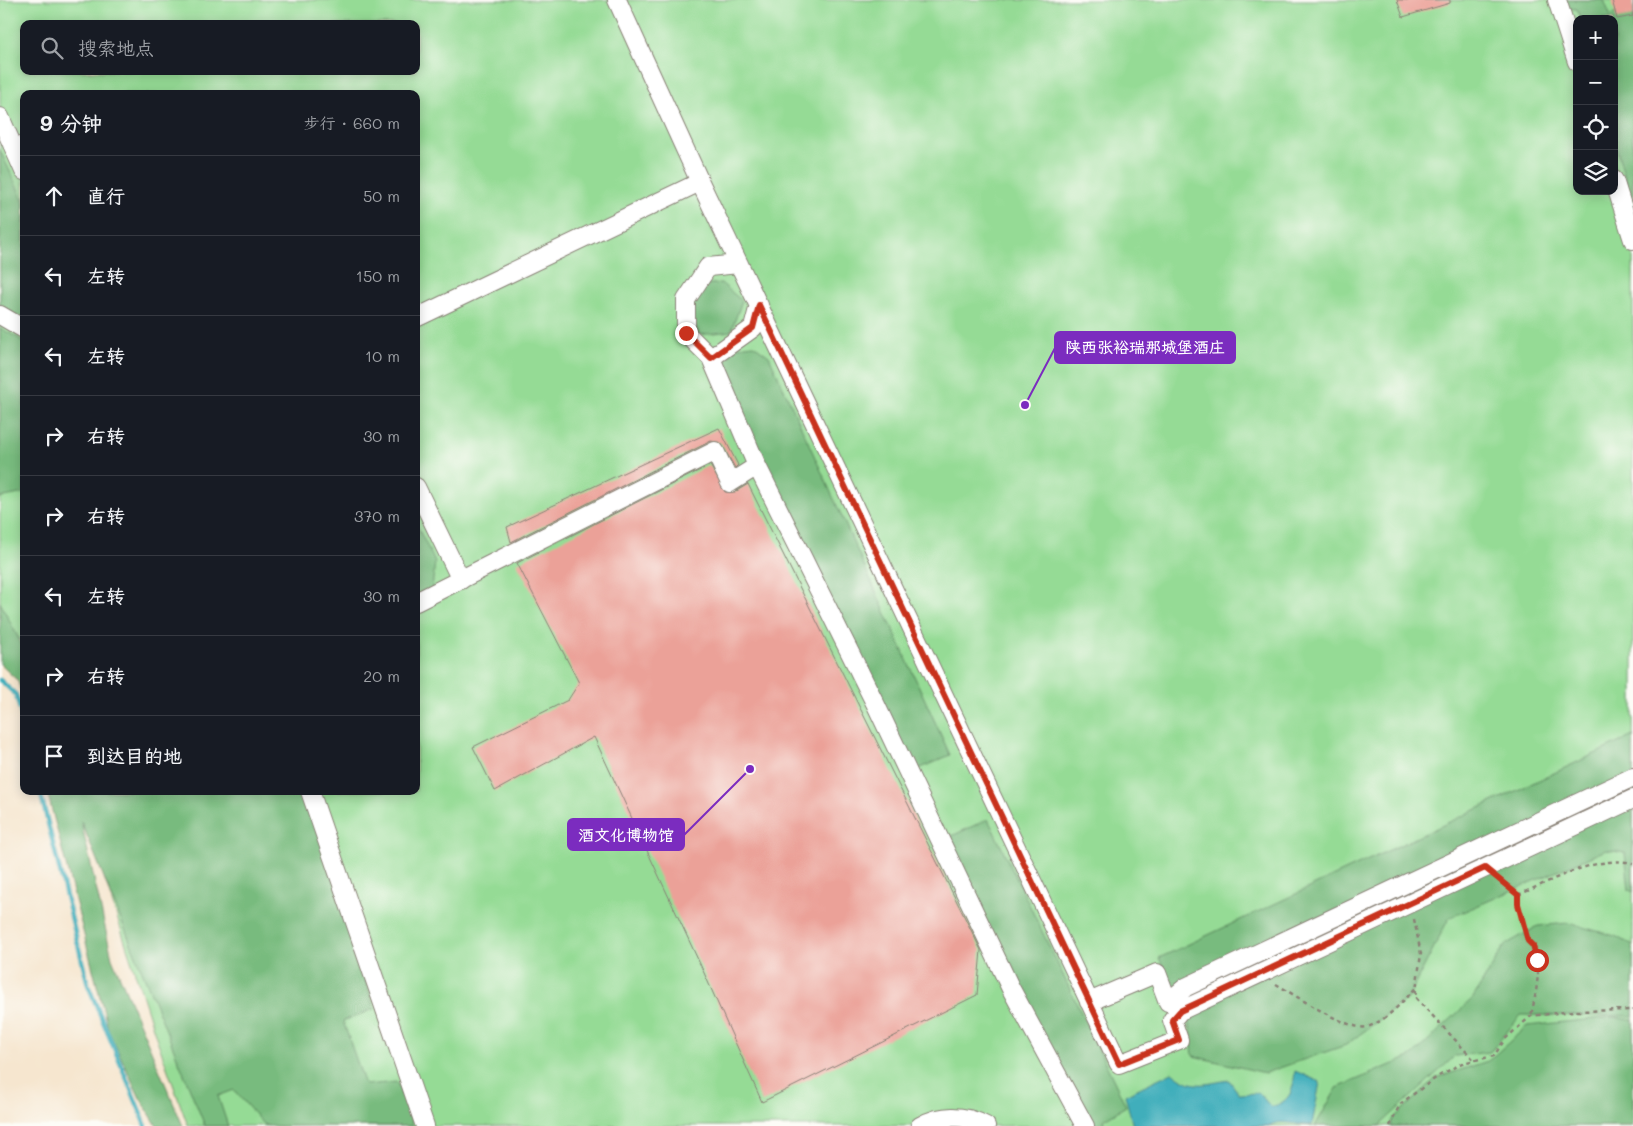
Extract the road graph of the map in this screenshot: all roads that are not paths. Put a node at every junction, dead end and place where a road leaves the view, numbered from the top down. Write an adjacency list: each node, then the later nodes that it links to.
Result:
1 (617, 0): 6 (lane)
2 (1557, 0): 3 (lane)
3 (1576, 60)
4 (0, 117): 5 (lane)
5 (20, 162)
6 (700, 182): 9 (lane); 12 (lane)
7 (1618, 193): 8 (lane)
8 (1633, 240)
9 (739, 264): 10 (lane); 14 (lane)
10 (759, 305): 14 (lane); 22 (lane)
11 (0, 315): 13 (lane)
12 (420, 316)
13 (20, 327)
14 (711, 358): 15 (lane)
15 (757, 466): 17 (lane); 26 (lane)
16 (420, 495): 17 (lane)
17 (461, 580): 18 (lane)
18 (420, 600)
19 (1633, 777): 22 (lane)
20 (311, 795): 23 (lane)
21 (1633, 799): 22 (lane)
22 (1089, 1002)
23 (425, 1126)
24 (920, 1126): 25 (lane)
25 (986, 1126)
26 (1085, 1126)

